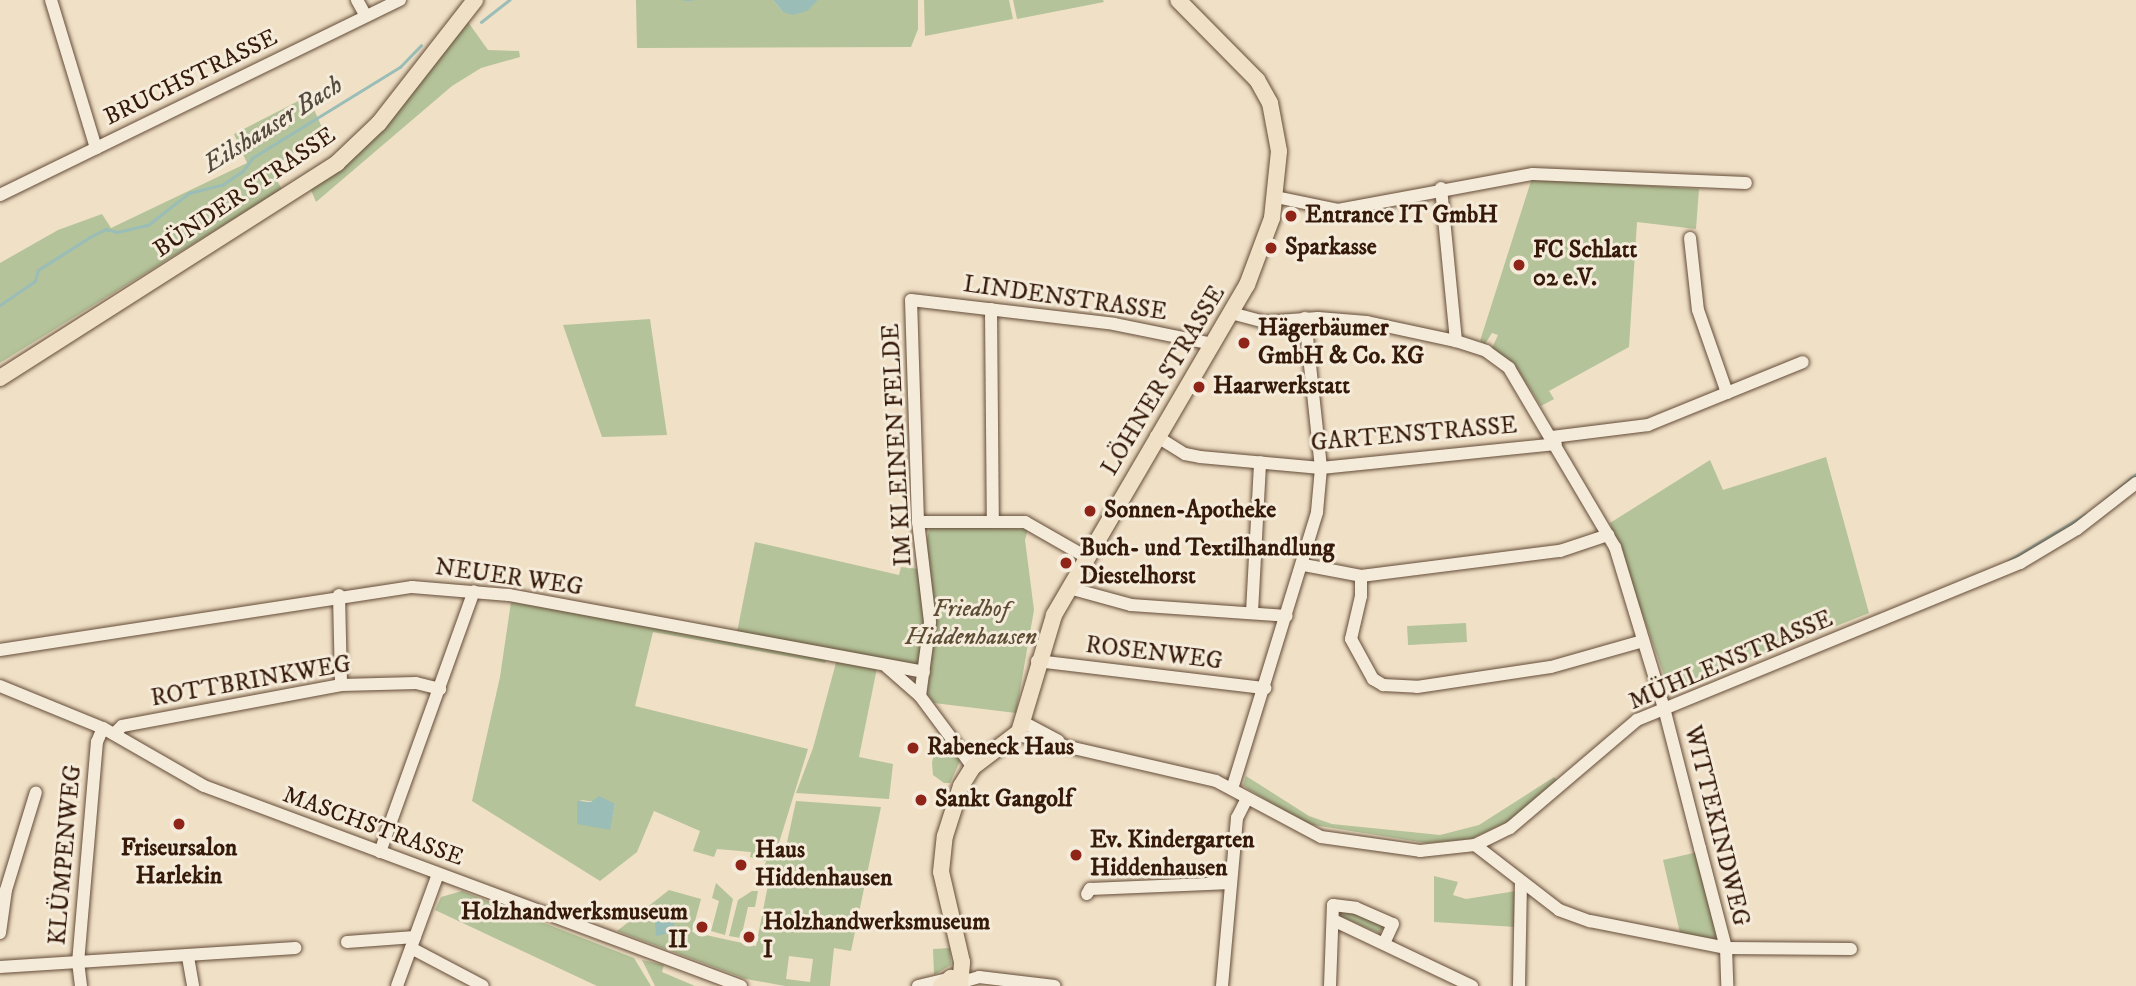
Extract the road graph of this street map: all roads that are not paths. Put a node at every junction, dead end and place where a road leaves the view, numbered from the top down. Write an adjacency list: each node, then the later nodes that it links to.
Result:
1 (51, 0): 7 (street)
2 (357, 0): 6 (street)
3 (400, 0): 6 (street, BRUCHSTRASSE)
4 (475, 0): 20 (main road, BÜNDER STRASSE)
5 (1178, 0): 11 (main road, LÖHNER STRASSE)
6 (366, 16): 7 (street, BRUCHSTRASSE)
7 (96, 148): 10 (street, BRUCHSTRASSE)
8 (1746, 183): 9 (street)
9 (1441, 188): 11 (street); 17 (street)
10 (0, 195)
11 (1276, 197): 15 (main road, LÖHNER STRASSE)
12 (1690, 238): 21 (street)
13 (911, 300): 14 (street, LINDENSTRASSE); 27 (street, IM KLEINEN FELDE)
14 (991, 309): 18 (street, LINDENSTRASSE); 28 (street)
15 (1231, 313): 16 (street, WITTEKINDWEG); 18 (main road, LÖHNER STRASSE)
16 (1305, 318): 17 (street, WITTEKINDWEG); 25 (street)
17 (1456, 341): 23 (street, WITTEKINDWEG)
18 (1212, 344): 22 (main road, LÖHNER STRASSE)
19 (1802, 362): 21 (street, GARTENSTRASSE)
20 (0, 378)
21 (1727, 393): 23 (street, GARTENSTRASSE)
22 (1156, 436): 24 (street, GARTENSTRASSE); 30 (main road, LÖHNER STRASSE)
23 (1554, 440): 25 (street, GARTENSTRASSE); 29 (street, WITTEKINDWEG)
24 (1260, 462): 25 (street, GARTENSTRASSE); 36 (street)
25 (1321, 468): 31 (street)
26 (2136, 483): 48 (street, MÜHLENSTRASSE)
27 (918, 522): 28 (street); 42 (street, IM KLEINEN FELDE)
28 (993, 522): 30 (street)
29 (1608, 535): 32 (street); 38 (street, WITTEKINDWEG)
30 (1086, 557): 33 (main road, LÖHNER STRASSE)
31 (1304, 565): 32 (street); 37 (street)
32 (1361, 576): 38 (street)
33 (1069, 588): 36 (street); 40 (main road, LÖHNER STRASSE)
34 (474, 591): 35 (street, NEUER WEG); 41 (street, NEUER WEG); 46 (street)
35 (339, 595): 39 (street, NEUER WEG); 43 (street)
36 (1252, 612): 37 (street)
37 (1287, 616): 45 (street)
38 (1643, 641): 48 (street, WITTEKINDWEG)
39 (0, 650)
40 (1037, 661): 45 (street, ROSENWEG); 49 (main road, LÖHNER STRASSE)
41 (886, 665): 42 (street, NEUER WEG); 47 (street)
42 (924, 672): 47 (street)
43 (341, 685): 46 (street, ROTTBRINKWEG); 50 (street, ROTTBRINKWEG)
44 (0, 686): 50 (street, MASCHSTRASSE)
45 (1265, 688): 52 (street)
46 (440, 689): 56 (street)
47 (920, 696): 51 (street)
48 (1664, 708): 55 (street, MÜHLENSTRASSE); 67 (street, WITTEKINDWEG)
49 (1020, 728): 51 (main road); 52 (street, MÜHLENSTRASSE)
50 (108, 731): 56 (street, MASCHSTRASSE); 70 (street, KLÜMPENWEG)
51 (973, 767): 72 (main road)
52 (1232, 789): 54 (street, MÜHLENSTRASSE)
53 (36, 792): 62 (street)
54 (1247, 797): 55 (street, MÜHLENSTRASSE); 58 (street)
55 (1475, 845): 59 (street)
56 (380, 852): 57 (street, MASCHSTRASSE)
57 (438, 874): 64 (street); 77 (street, MASCHSTRASSE)
58 (1231, 883): 60 (street); 80 (street)
59 (1521, 883): 67 (street); 83 (street)
60 (1087, 894)
61 (1333, 920): 65 (street); 65 (street); 81 (street)
62 (0, 933)
63 (347, 942): 64 (street)
64 (413, 942): 75 (street); 76 (street)
65 (1385, 942): 82 (street)
66 (295, 948): 69 (street)
67 (1726, 948): 68 (street); 84 (street, WITTEKINDWEG)
68 (1851, 949)
69 (188, 957): 70 (street); 74 (street)
70 (78, 963): 71 (street); 73 (street, KLÜMPENWEG)
71 (0, 967)
72 (953, 983): 78 (street); 79 (street)
73 (81, 986)
74 (193, 986)
75 (397, 986)
76 (483, 986)
77 (741, 986)
78 (918, 986)
79 (1054, 986)
80 (1222, 986)
81 (1330, 986)
82 (1472, 986)
83 (1519, 986)
84 (1727, 986)

